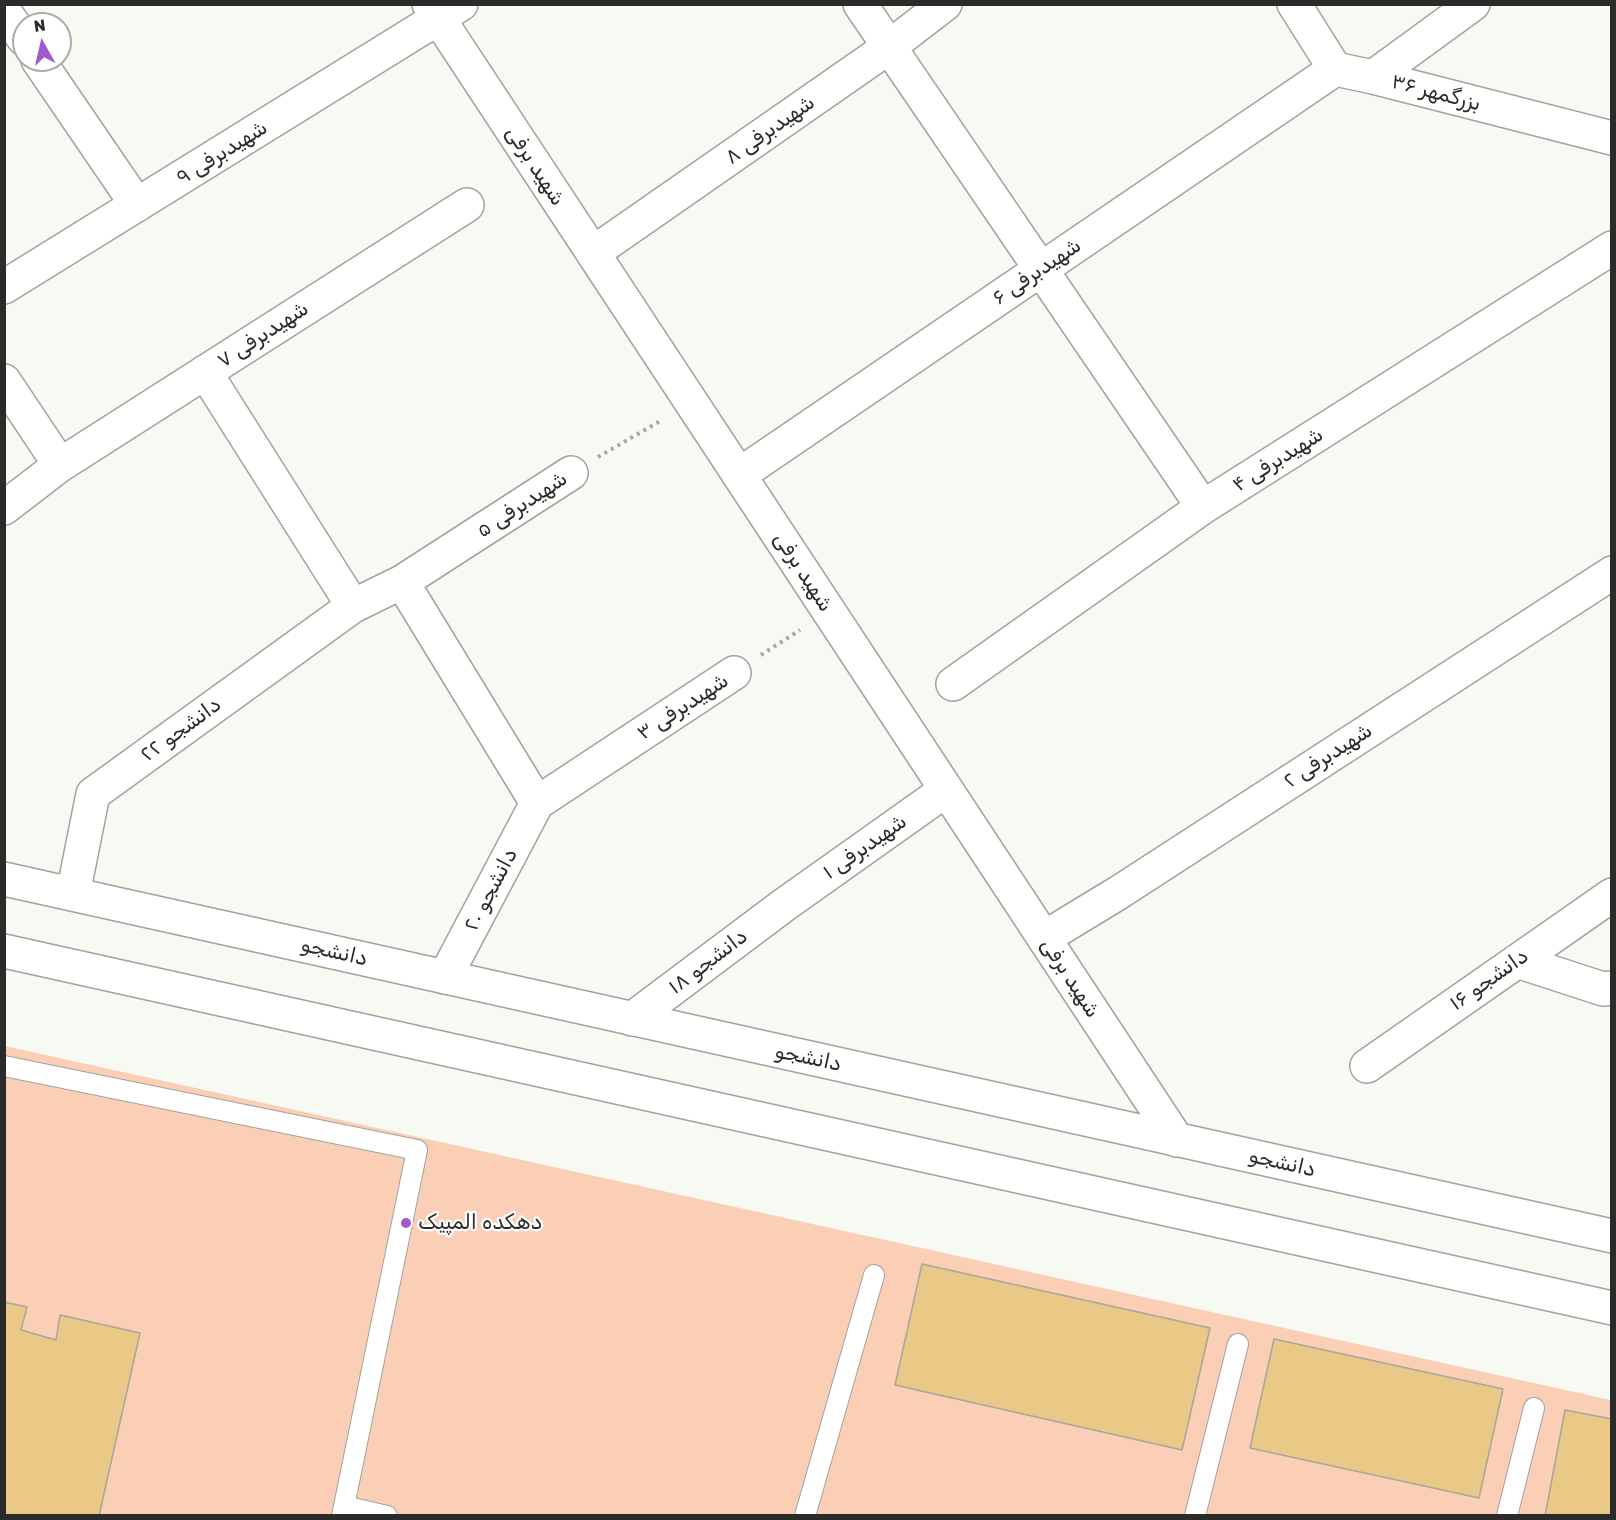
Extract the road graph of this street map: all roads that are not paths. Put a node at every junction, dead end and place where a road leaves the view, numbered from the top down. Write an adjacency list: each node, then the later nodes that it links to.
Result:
1 (860, 4): 6 (street)
2 (945, 4): 6 (street, شهیدبرفی ۸)
3 (1294, 4): 7 (street)
4 (1473, 4): 9 (street)
5 (443, 9): 11 (street, شهیدبرفی ۹); 14 (street, شهید برفی)
6 (889, 46): 14 (street, شهیدبرفی ۸); 15 (street)
7 (1335, 69): 9 (street, بزرگمهر ۳۶); 15 (street, شهیدبرفی ۶)
8 (46, 72): 11 (street)
9 (1373, 76): 10 (street, بزرگمهر ۳۶)
10 (1611, 138)
11 (137, 205): 16 (street, شهیدبرفی ۹)
12 (467, 205): 17 (street, شهیدبرفی ۷)
13 (1611, 248): 22 (street, شهیدبرفی ۴)
14 (593, 253): 21 (street, شهید برفی)
15 (1041, 269): 21 (street, شهیدبرفی ۶); 22 (street)
16 (4, 287)
17 (205, 372): 19 (street, شهیدبرفی ۷); 26 (street)
18 (4, 381): 19 (street)
19 (60, 465): 23 (street, شهیدبرفی ۷)
20 (571, 473): 25 (street, شهیدبرفی ۵)
21 (739, 475): 29 (street, شهید برفی)
22 (1203, 507): 28 (street, شهیدبرفی ۴)
23 (4, 508)
24 (1611, 573): 35 (street, شهیدبرفی ۲)
25 (402, 582): 26 (street, شهیدبرفی ۵); 30 (street)
26 (353, 606): 32 (street, دانشجو ۲۲)
27 (734, 673): 30 (street, شهیدبرفی ۳)
28 (953, 684)
29 (946, 790): 34 (street, شهیدبرفی ۱); 35 (street, شهید برفی)
30 (537, 802): 38 (street, دانشجو ۲۰)
31 (4, 879): 32 (street, دانشجو)
32 (73, 894): 38 (street, دانشجو)
33 (1611, 895): 37 (street, دانشجو ۱۶)
34 (784, 905): 40 (street, دانشجو ۱۸)
35 (1044, 938): 43 (street, شهید برفی)
36 (4, 951): 46 (street)
37 (1516, 961): 39 (street); 41 (street, دانشجو ۱۶)
38 (445, 977): 40 (street, دانشجو)
39 (1611, 988)
40 (632, 1019): 43 (street, دانشجو)
41 (1367, 1065)
42 (4, 1066): 49 (lane)
43 (1177, 1140): 44 (street, دانشجو)
44 (1611, 1236)
45 (874, 1275): 51 (lane)
46 (1611, 1308)
47 (1238, 1344): 52 (lane)
48 (1534, 1408): 53 (lane)
49 (343, 1511): 50 (lane)
50 (387, 1515)
51 (805, 1515)
52 (1195, 1515)
53 (1507, 1515)

